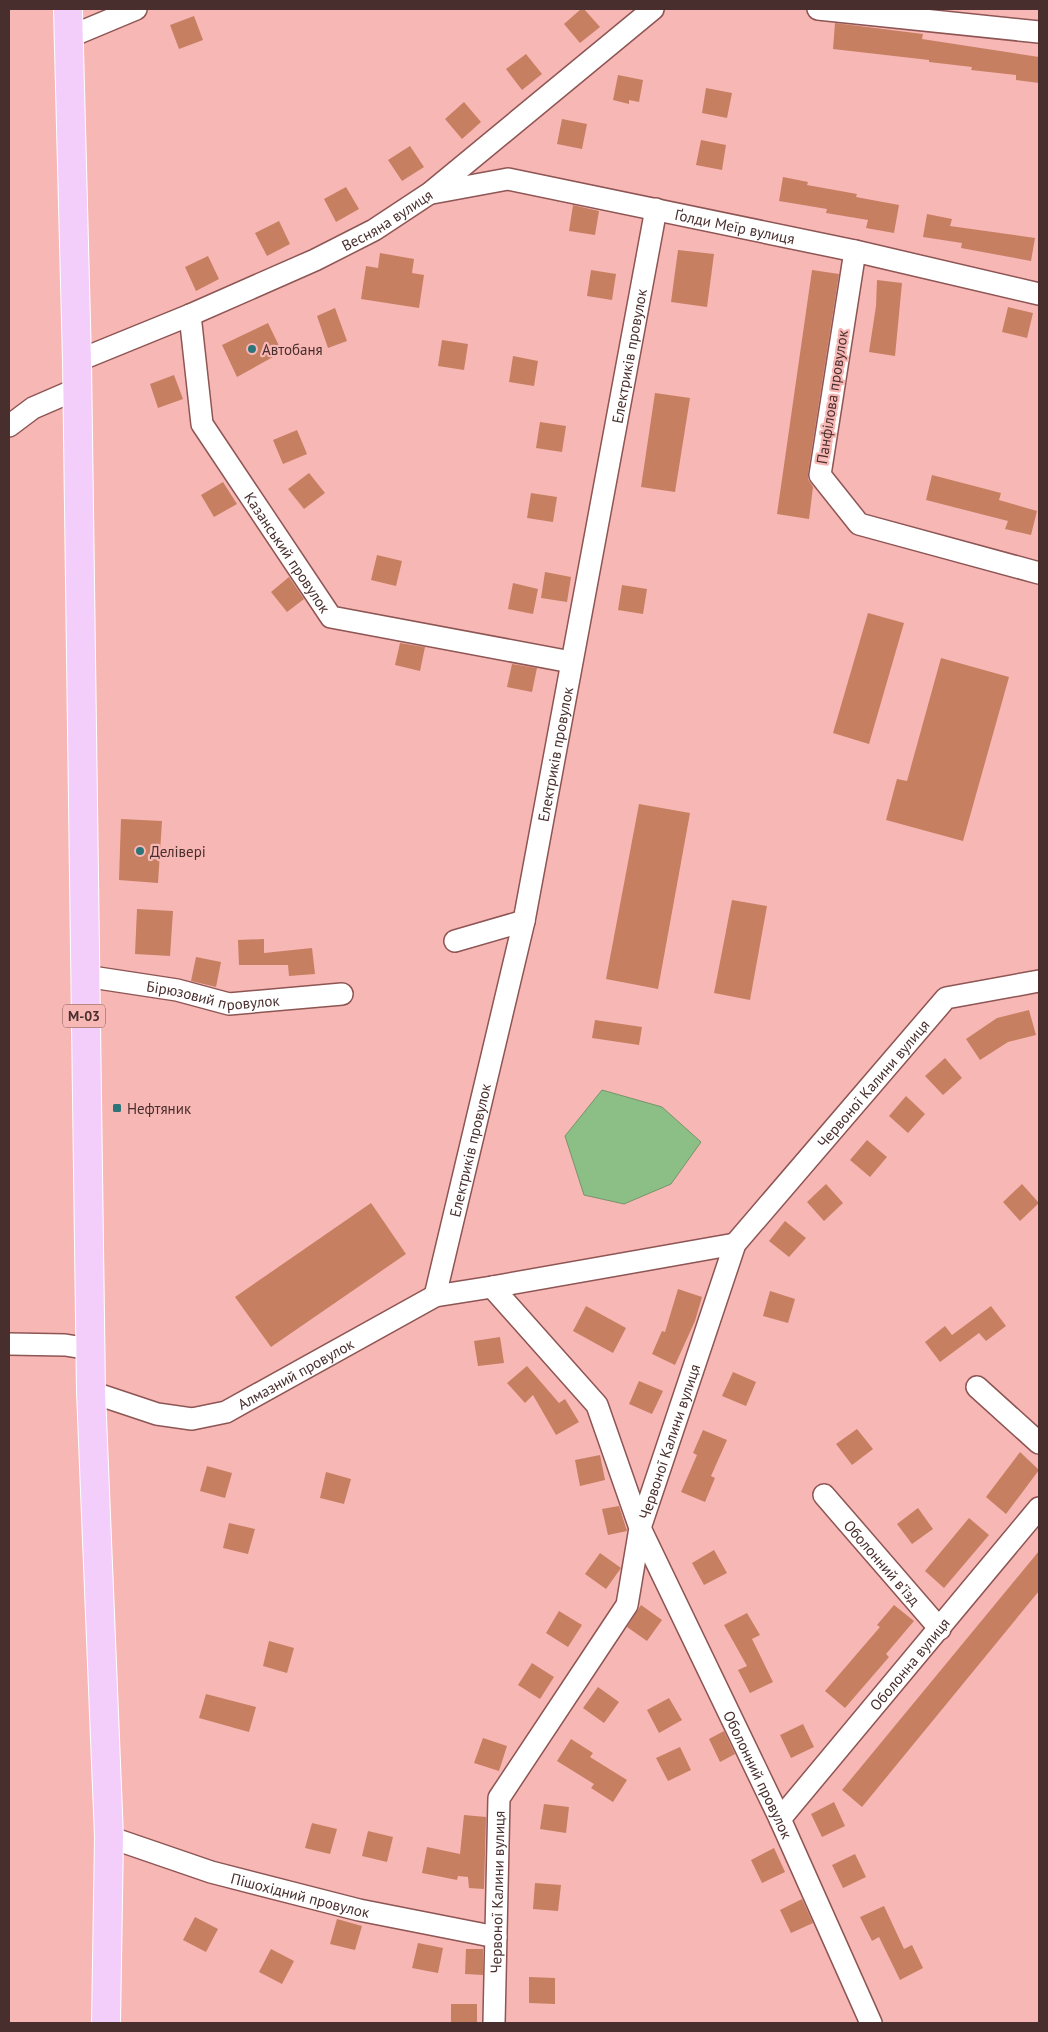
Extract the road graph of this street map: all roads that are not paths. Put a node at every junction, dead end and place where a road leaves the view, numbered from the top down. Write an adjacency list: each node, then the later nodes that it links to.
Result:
1 (68, 9): 6 (highway, М-03)
2 (136, 9): 6 (street)
3 (653, 9): 7 (street, Весняна вулиця)
4 (818, 9): 5 (street)
5 (1039, 32)
6 (69, 37): 12 (highway, М-03)
7 (430, 193): 8 (street, Ґолди Меїр вулиця); 11 (street, Весняна вулиця)
8 (656, 209): 9 (street, Ґолди Меїр вулиця); 16 (street, Електриків провулок)
9 (855, 251): 10 (street, Ґолди Меїр вулиця); 15 (street, Панфілова провулок)
10 (1039, 294)
11 (190, 315): 12 (street, Весняна вулиця); 16 (street, Казанський провулок)
12 (77, 361): 13 (highway, М-03)
13 (77, 389): 14 (street); 19 (highway, М-03)
14 (9, 426)
15 (1039, 573)
16 (571, 662): 17 (street, Електриків провулок)
17 (524, 921): 18 (street); 24 (street, Електриків провулок)
18 (455, 941)
19 (85, 976): 21 (street, Бірюзовий провулок); 26 (highway, М-03)
20 (1039, 980): 22 (street, Червоної Калини вулиця)
21 (342, 994)
22 (735, 1244): 23 (street, Алмазний провулок); 32 (street, Червоної Калини вулиця)
23 (492, 1287): 24 (street, Алмазний провулок); 32 (street)
24 (435, 1296): 28 (street, Алмазний провулок)
25 (9, 1344): 26 (street)
26 (90, 1349): 28 (highway, М-03)
27 (977, 1387): 29 (street)
28 (91, 1392): 35 (highway, М-03)
29 (1039, 1443)
30 (824, 1495): 33 (street, Оболонний в’їзд)
31 (1039, 1508): 33 (street, Оболонна вулиця)
32 (640, 1528): 34 (street, Оболонний провулок); 36 (street, Червоної Калини вулиця)
33 (940, 1629): 34 (street, Оболонна вулиця)
34 (780, 1819): 39 (street, Оболонний провулок)
35 (109, 1837): 36 (street, Пішохідний провулок); 37 (highway, М-03)
36 (496, 1937): 38 (street, Червоної Калини вулиця)
37 (106, 2023)
38 (494, 2023)
39 (871, 2023)

